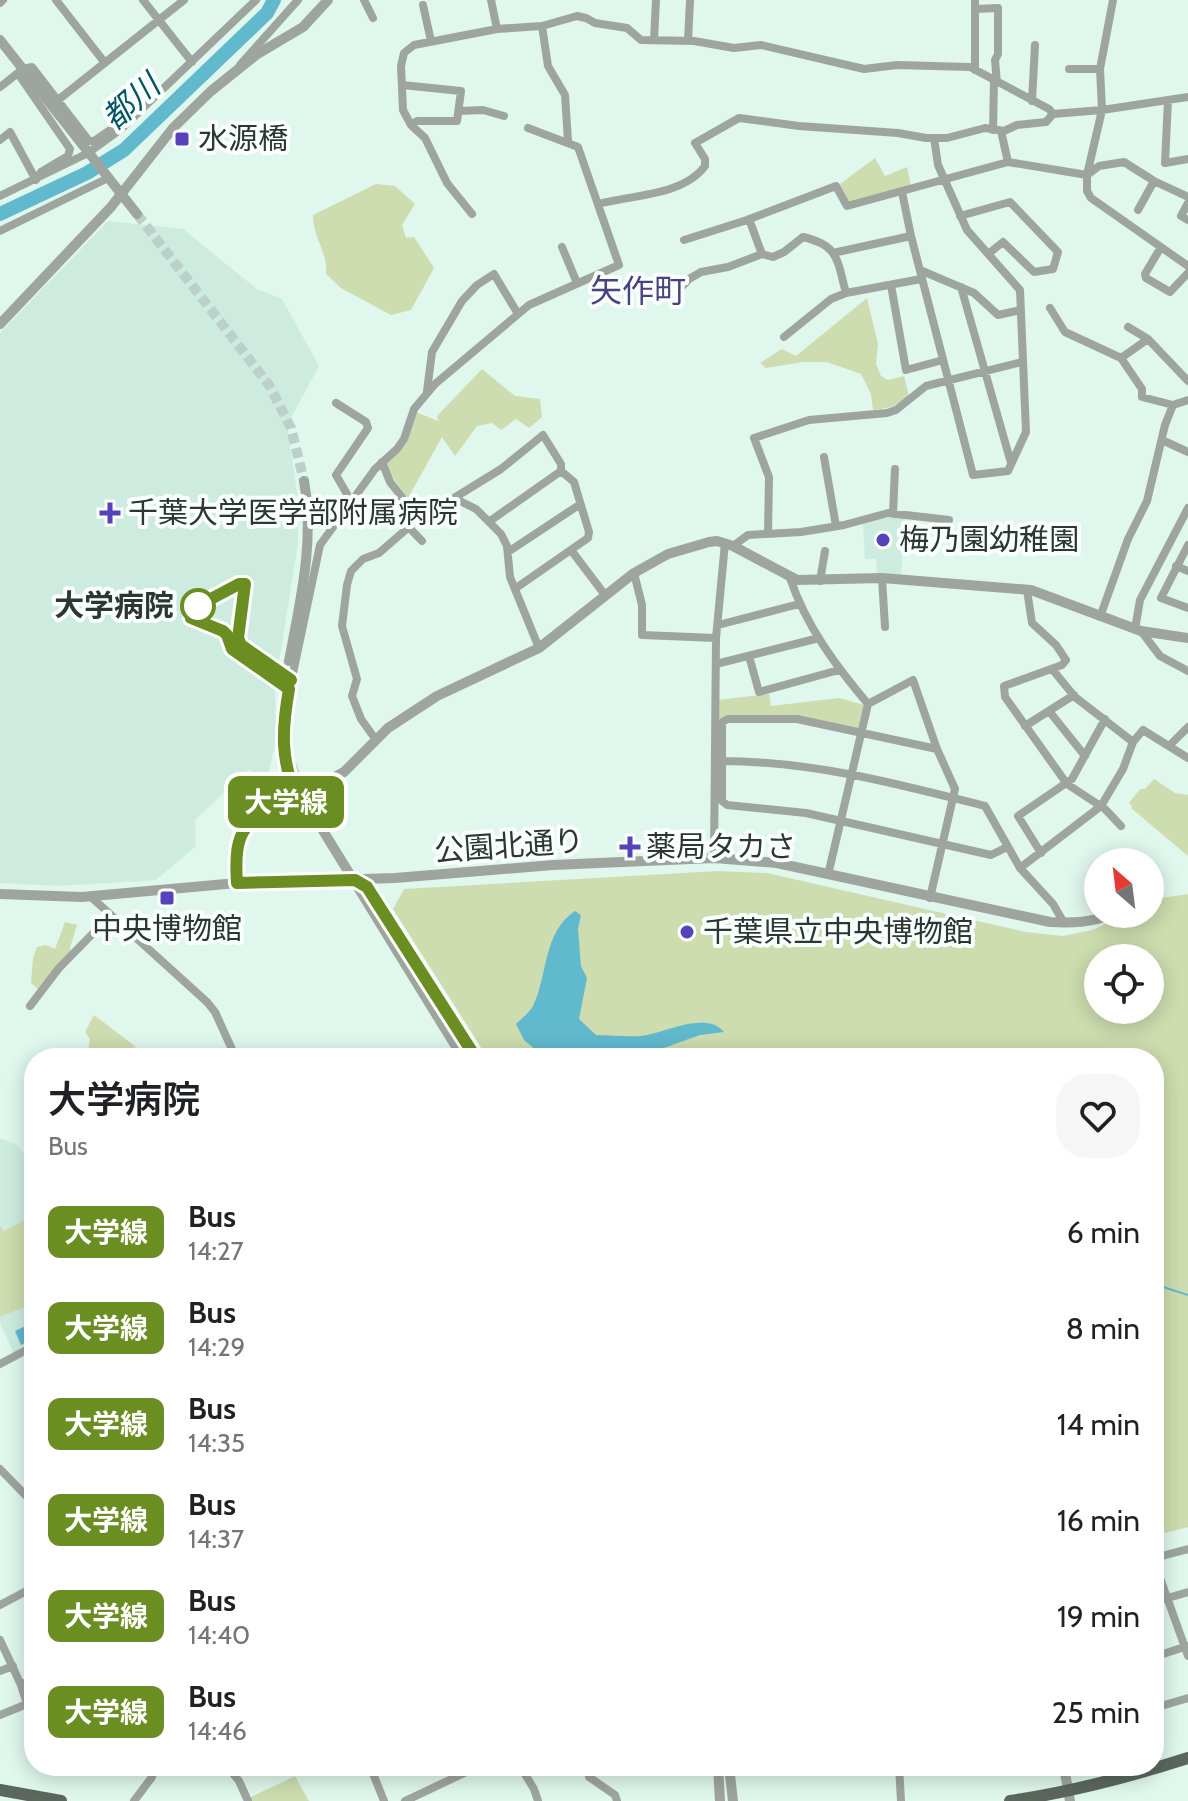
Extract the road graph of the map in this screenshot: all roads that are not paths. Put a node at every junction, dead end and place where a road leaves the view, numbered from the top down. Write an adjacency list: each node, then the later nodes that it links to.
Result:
1 (56, 0): 24 (street)
2 (143, 0): 15 (street)
3 (184, 0): 15 (street)
4 (256, 0): 23 (street)
5 (298, 0): 26 (street)
6 (328, 0): 26 (street)
7 (364, 0): 14 (street)
8 (491, 0): 17 (street)
9 (656, 0): 19 (street)
10 (690, 0): 21 (street)
11 (1113, 0): 28 (street)
12 (975, 4): 29 (street); 30 (street)
13 (423, 5): 20 (street)
14 (373, 18)
15 (159, 21): 23 (street); 24 (street)
16 (542, 26): 17 (street); 19 (street); 47 (street)
17 (497, 29): 20 (street)
18 (0, 40): 25 (street)
19 (654, 40): 21 (street)
20 (431, 41): 31 (street)
21 (688, 41): 29 (street)
22 (1035, 45): 36 (street)
23 (192, 62): 40 (street)
24 (105, 63): 34 (street)
25 (23, 69): 32 (street); 34 (street); 48 (street); 53 (street)
26 (238, 69): 57 (street)
27 (1069, 69): 28 (street)
28 (1100, 69): 37 (street)
29 (975, 70): 30 (street)
30 (995, 82): 36 (street); 44 (street)
31 (402, 85): 38 (street); 42 (street)
32 (0, 87)
33 (1188, 97): 35 (street)
34 (58, 100): 40 (street)
35 (1168, 100): 37 (street); 49 (street)
36 (1032, 101): 39 (street)
37 (1102, 110): 39 (street); 51 (street)
38 (459, 111): 41 (street); 42 (street)
39 (1053, 114): 44 (street)
40 (134, 116): 48 (street)
41 (504, 116)
42 (411, 125): 63 (street)
43 (528, 128): 47 (street)
44 (997, 130): 45 (street); 50 (street)
45 (934, 138): 54 (street); 60 (street)
46 (0, 140): 53 (street)
47 (568, 141): 60 (street)
48 (88, 153): 52 (street); 53 (street)
49 (1188, 159)
50 (1008, 162): 51 (street); 54 (street)
51 (1087, 175): 55 (street); 71 (street)
52 (108, 178): 57 (street); 67 (street)
53 (36, 180): 58 (street)
54 (945, 180): 56 (street); 64 (street)
55 (1154, 181): 59 (street); 61 (street)
56 (902, 192): 65 (street); 68 (street)
57 (122, 194): 62 (street); 86 (street)
58 (0, 196)
59 (1188, 200): 66 (street)
60 (598, 204): 78 (street)
61 (1138, 210)
62 (137, 214)
63 (472, 214)
64 (960, 216): 74 (street); 74 (street)
65 (749, 219): 69 (street); 73 (street)
66 (1188, 220)
67 (0, 231)
68 (911, 236): 72 (street); 77 (street)
69 (684, 240)
70 (562, 247): 78 (street)
71 (1161, 247): 75 (street); 76 (street)
72 (833, 253): 73 (street); 82 (street)
73 (762, 254): 81 (street)
74 (988, 254): 84 (street)
75 (1188, 266)
76 (1188, 273)
77 (920, 274): 79 (street); 80 (street); 91 (street)
78 (577, 283): 85 (street)
79 (891, 285): 82 (street); 91 (street)
80 (961, 287): 84 (street); 93 (street)
81 (677, 292)
82 (846, 293): 88 (street)
83 (1050, 308): 90 (street)
84 (1021, 310): 92 (street)
85 (518, 314): 96 (street); 96 (street)
86 (2, 318)
87 (1128, 327): 89 (street)
88 (784, 337)
89 (1148, 339): 90 (street); 94 (street)
90 (1121, 358): 99 (street)
91 (943, 360): 95 (street)
92 (1022, 362): 93 (street); 104 (street)
93 (986, 371): 95 (street); 104 (street)
94 (1188, 381)
95 (949, 382): 104 (street); 116 (street)
96 (427, 392): 103 (street)
97 (1188, 400): 99 (street)
98 (336, 403): 108 (street)
99 (1173, 405): 100 (street)
100 (1162, 440): 101 (street); 134 (street)
101 (1188, 452)
102 (824, 457): 115 (street)
103 (382, 462): 108 (street); 114 (street)
104 (1011, 464)
105 (895, 469): 111 (street)
106 (561, 471): 109 (street); 113 (street); 113 (street)
107 (304, 481): 143 (street)
108 (351, 501): 165 (street)
109 (579, 505): 120 (street); 122 (street)
110 (1188, 508): 137 (street)
111 (893, 514): 112 (street); 115 (street)
112 (949, 520)
113 (490, 521): 122 (street)
114 (410, 526): 117 (street); 155 (street)
115 (836, 526): 116 (street)
116 (768, 533): 118 (street)
117 (422, 541)
118 (729, 544): 125 (street); 126 (street); 135 (street)
119 (1188, 545): 123 (street)
120 (571, 550): 129 (street); 131 (street)
121 (825, 551): 128 (street)
122 (508, 552): 129 (street)
123 (1176, 566): 124 (street); 133 (street)
124 (1188, 571)
125 (634, 573): 131 (street); 138 (street)
126 (790, 578): 128 (street); 132 (street)
127 (882, 578): 128 (street); 130 (street); 136 (street)
128 (820, 581)
129 (516, 588): 141 (street)
130 (1027, 590): 134 (street); 145 (street)
131 (605, 595): 141 (street)
132 (799, 604): 135 (street); 139 (street)
133 (1188, 608)
134 (1100, 617): 137 (street)
135 (718, 625): 138 (street)
136 (885, 627)
137 (1138, 630): 140 (street); 147 (street)
138 (716, 638): 144 (street)
139 (819, 638): 142 (street); 146 (street)
140 (1188, 638)
141 (539, 648): 155 (street)
142 (749, 656): 144 (street); 146 (street)
143 (289, 661)
144 (716, 664): 172 (street)
145 (1052, 669): 148 (street); 152 (street)
146 (839, 670): 149 (street)
147 (1188, 671)
148 (1074, 695): 150 (street); 151 (street)
149 (868, 704): 154 (street); 158 (street)
150 (1049, 711): 152 (street); 159 (street)
151 (1105, 719): 156 (street); 159 (street)
152 (1025, 726): 163 (street)
153 (1188, 727): 157 (street)
154 (861, 731): 158 (street); 161 (street); 162 (street)
155 (376, 740): 165 (street)
156 (1133, 742): 157 (street); 166 (street)
157 (1169, 746): 160 (street)
158 (937, 749): 164 (street)
159 (1085, 756): 163 (street)
160 (1188, 758)
161 (722, 761): 162 (street); 167 (street)
162 (851, 774): 164 (street); 167 (street)
163 (1067, 784): 166 (street); 171 (street)
164 (953, 798): 169 (street); 170 (street)
165 (302, 800): 175 (street); 176 (street)
166 (1101, 806): 168 (street); 171 (street)
167 (841, 821): 169 (street); 174 (street)
168 (1121, 826)
169 (942, 844): 170 (street); 179 (street)
170 (1007, 847): 173 (street)
171 (1041, 853): 173 (street)
172 (714, 858): 174 (street, 公園北通り); 175 (street, 公園北通り)
173 (1020, 868): 182 (street)
174 (828, 875): 179 (street, 公園北通り)
175 (355, 880): 176 (street, 公園北通り); 185 (street); 186 (street)
176 (237, 883): 178 (street, 公園北通り)
177 (0, 894): 178 (street, 公園北通り)
178 (90, 896): 180 (street)
179 (930, 898): 182 (street, 公園北通り)
180 (111, 915): 183 (street); 184 (street)
181 (1084, 921): 182 (street, 公園北通り)
182 (1064, 923)
183 (30, 1006)
184 (231, 1048)
185 (457, 1048)
186 (470, 1048)
187 (24, 1351): 188 (street)
188 (0, 1364)
189 (0, 1469): 190 (street)
190 (24, 1494)
191 (1188, 1549): 192 (street)
192 (1164, 1556)
193 (1164, 1588): 196 (street)
194 (24, 1592): 198 (street)
195 (1188, 1592): 196 (street)
196 (1167, 1597): 197 (street); 200 (street)
197 (1164, 1598)
198 (0, 1605)
199 (0, 1640): 202 (street)
200 (1187, 1650): 201 (street)
201 (1164, 1655)
202 (13, 1666): 203 (street); 205 (street)
203 (0, 1671)
204 (24, 1683): 205 (street)
205 (21, 1685): 206 (street)
206 (24, 1694)
207 (1188, 1698): 209 (street)
208 (24, 1705): 210 (street)
209 (1164, 1705)
210 (0, 1715)
211 (1188, 1758): 212 (main road)
212 (1164, 1766)
213 (152, 1776): 227 (street)
214 (235, 1776): 228 (street)
215 (374, 1776): 229 (street)
216 (458, 1776): 230 (street)
217 (526, 1776): 231 (street)
218 (589, 1776): 232 (street)
219 (719, 1776): 233 (street)
220 (730, 1776): 234 (street)
221 (900, 1776): 235 (street)
222 (1066, 1776): 225 (street)
223 (1133, 1776): 225 (main road)
224 (0, 1790): 226 (main road)
225 (1069, 1796): 236 (main road)
226 (61, 1801)
227 (134, 1801)
228 (248, 1801)
229 (384, 1801)
230 (405, 1801)
231 (538, 1801)
232 (617, 1801)
233 (720, 1801)
234 (733, 1801)
235 (901, 1801)
236 (1010, 1801)

